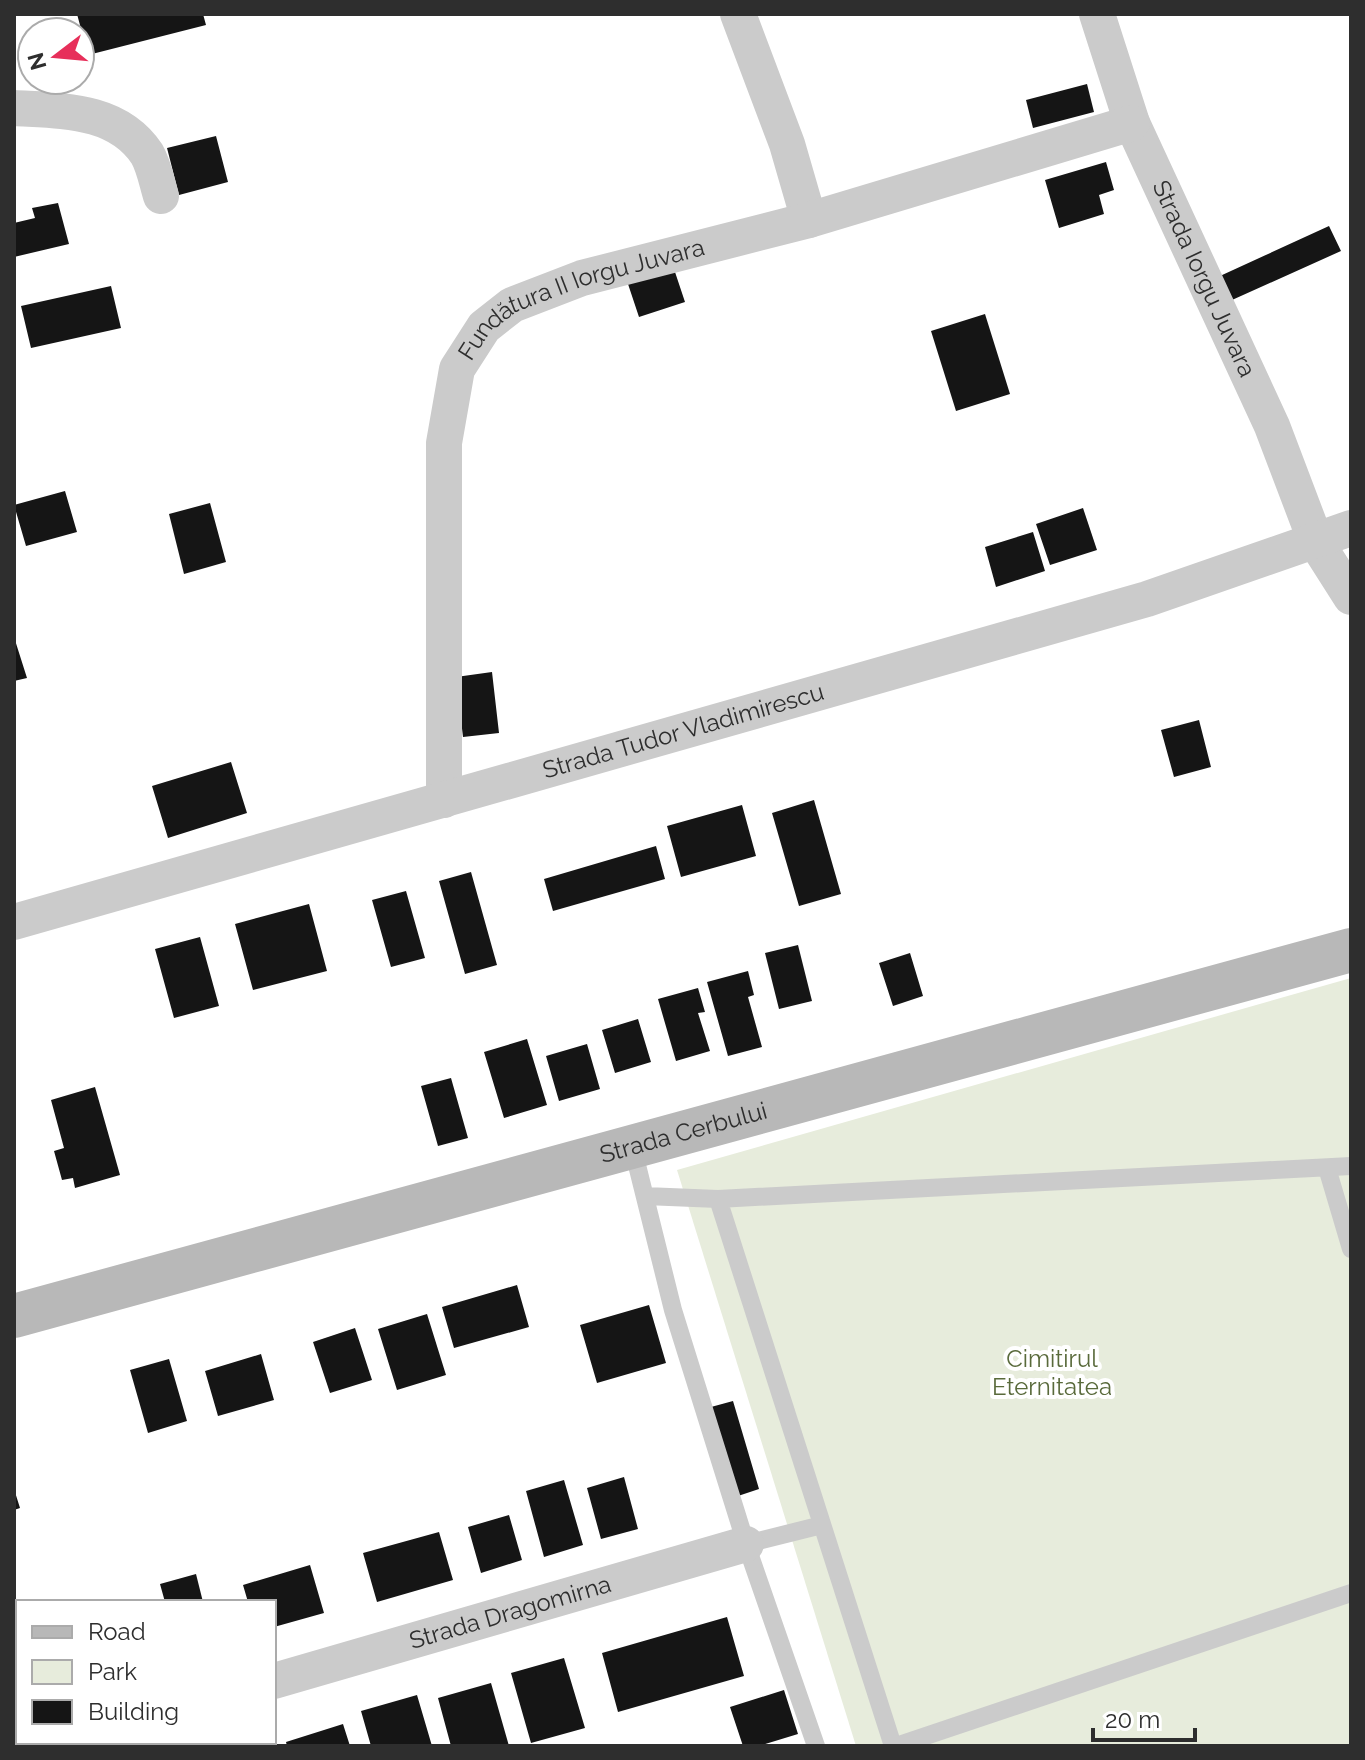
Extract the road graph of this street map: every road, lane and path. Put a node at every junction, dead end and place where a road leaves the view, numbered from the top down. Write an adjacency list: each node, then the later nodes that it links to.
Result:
1 (738, 14): 6 (street)
2 (1097, 14): 4 (street, Strada Iorgu Juvara)
3 (14, 108): 5 (street)
4 (1132, 123): 6 (street, Fundătura II Iorgu Juvara); 8 (street, Strada Iorgu Juvara)
5 (161, 196)
6 (809, 220): 10 (street, Fundătura II Iorgu Juvara)
7 (1351, 528): 8 (street, Strada Tudor Vladimirescu)
8 (1316, 542): 9 (street, Strada Iorgu Juvara); 10 (street, Strada Tudor Vladimirescu)
9 (1351, 597)
10 (444, 800): 11 (street, Strada Tudor Vladimirescu)
11 (14, 922)
12 (1351, 950): 13 (street, Strada Cerbului)
13 (633, 1149): 16 (lane); 19 (street, Strada Cerbului)
14 (1351, 1166): 15 (lane)
15 (1327, 1168): 17 (lane); 18 (lane)
16 (645, 1196): 17 (lane); 21 (lane)
17 (718, 1199): 20 (lane)
18 (1351, 1249)
19 (14, 1316)
20 (822, 1525): 21 (lane); 25 (lane)
21 (746, 1544): 23 (street, Strada Dragomirna); 24 (lane)
22 (1351, 1593): 25 (lane)
23 (276, 1680)
24 (816, 1746)
25 (895, 1746)

